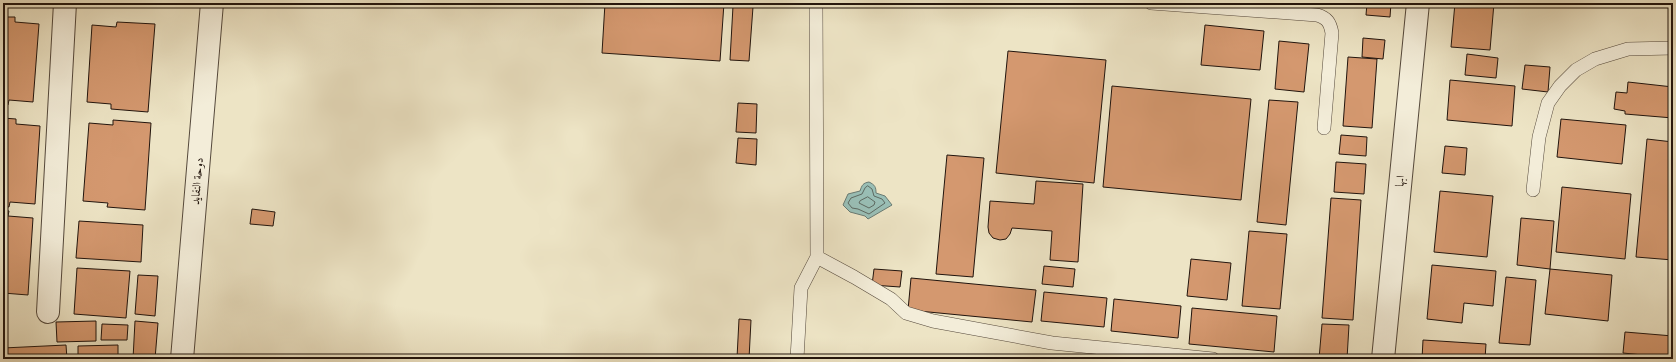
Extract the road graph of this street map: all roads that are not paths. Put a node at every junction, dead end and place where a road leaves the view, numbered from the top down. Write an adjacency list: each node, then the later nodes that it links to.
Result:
1 (65, 3): 11 (street)
2 (212, 3): 12 (street, دوحة النفايد)
3 (816, 3): 10 (lane)
4 (1151, 3): 6 (lane)
5 (1418, 3): 15 (street, ابها)
6 (1195, 4): 8 (lane)
7 (1673, 48): 9 (lane)
8 (1324, 128)
9 (1533, 190)
10 (817, 257): 13 (lane); 14 (lane)
11 (48, 312)
12 (182, 359)
13 (796, 359)
14 (1213, 359)
15 (1383, 359)

